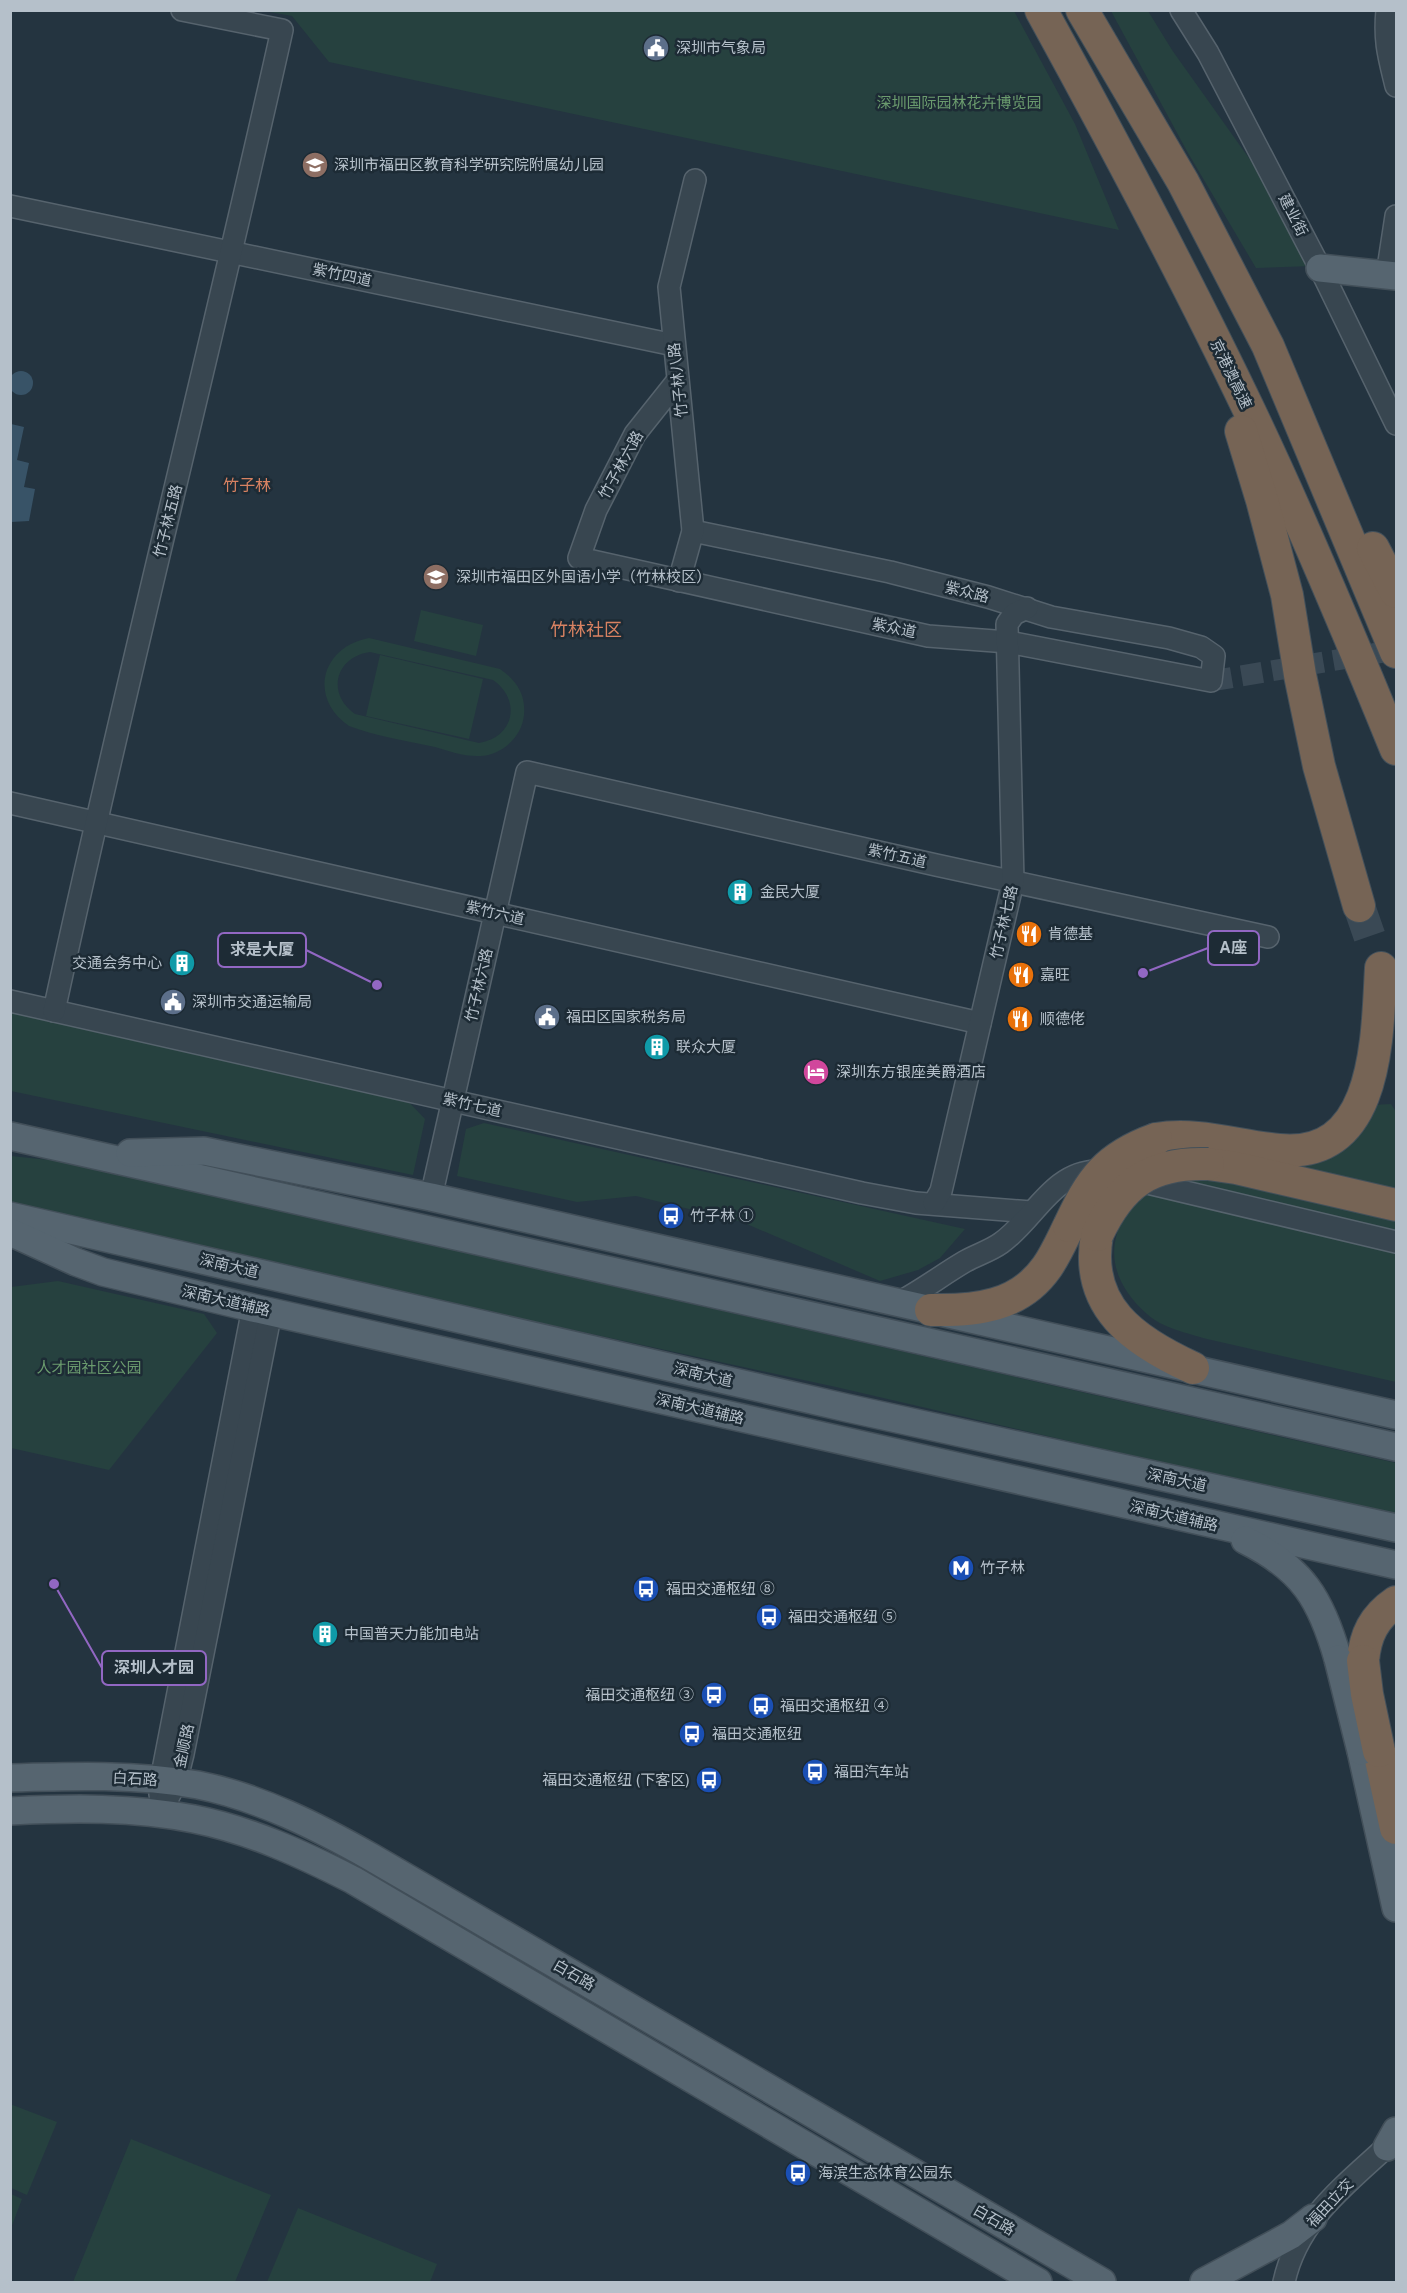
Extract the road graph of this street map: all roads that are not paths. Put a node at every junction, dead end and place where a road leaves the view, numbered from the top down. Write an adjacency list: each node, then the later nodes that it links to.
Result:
1 (182, 10): 10 (street, 竹子林五路)
2 (1041, 10): 13 (highway, 京港澳高速)
3 (1082, 10): 15 (highway)
4 (1181, 10): 11 (street, 建业街)
5 (1387, 10): 6 (street)
6 (1396, 86)
7 (694, 180): 14 (street, 竹子林八路)
8 (10, 206): 10 (street, 紫竹四道)
9 (1396, 216): 12 (street)
10 (233, 252): 14 (street, 紫竹四道); 29 (street, 竹子林五路)
11 (1320, 268): 12 (main road); 17 (street, 建业街)
12 (1392, 275)
13 (1193, 294): 26 (highway, 京港澳高速); 31 (highway)
14 (674, 345): 16 (street, 竹子林八路)
15 (1268, 346): 21 (highway); 24 (highway)
16 (678, 380): 18 (street, 竹子林八路); 19 (street, 竹子林六路)
17 (1396, 424)
18 (693, 531): 20 (street, 竹子林八路); 22 (street, 紫众路)
19 (579, 558): 20 (street, 紫众道)
20 (679, 581): 23 (street, 紫众道)
21 (1396, 592)
22 (1027, 608): 23 (street, 竹子林七路); 25 (street, 紫众路)
23 (1008, 642): 25 (street, 紫众道); 30 (street, 竹子林七路)
24 (1396, 652)
25 (1211, 681)
26 (1396, 749)
27 (527, 772): 30 (street, 紫竹五道); 32 (street, 竹子林六路)
28 (10, 803): 29 (street, 紫竹六道)
29 (95, 822): 32 (street, 紫竹六道); 35 (street, 竹子林五路)
30 (1014, 882): 33 (street, 紫竹五道); 37 (street, 竹子林七路)
31 (1359, 906)
32 (495, 913): 37 (street, 紫竹六道); 38 (street, 竹子林六路)
33 (1268, 937)
34 (10, 1001): 35 (street, 紫竹七道)
35 (54, 1011): 38 (street, 紫竹七道)
36 (1396, 1013): 46 (highway, bridge)
37 (980, 1023): 42 (street, 竹子林七路)
38 (453, 1100): 41 (street, 竹子林六路); 42 (street, 紫竹七道)
39 (10, 1136): 40 (main road)
40 (87, 1153): 41 (main road); 53 (main road)
41 (431, 1197): 49 (main road)
42 (934, 1203): 44 (street, 紫竹七道)
43 (1396, 1205): 46 (highway, bridge)
44 (1031, 1212): 48 (street); 49 (street)
45 (10, 1216): 54 (main road, 深南大道)
46 (1083, 1230): 51 (highway); 52 (highway)
47 (10, 1232): 50 (main road, 深南大道辅路)
48 (1396, 1242)
49 (898, 1303): 51 (main road)
50 (262, 1310): 57 (main road, 深南大道辅路); 65 (street, 金顺路)
51 (931, 1310): 52 (main road)
52 (1193, 1368): 53 (main road); 55 (main road)
53 (1088, 1376): 56 (main road)
54 (847, 1408): 57 (main road); 59 (main road, 深南大道)
55 (1396, 1415)
56 (1396, 1447)
57 (1054, 1489): 58 (main road, 深南大道辅路)
58 (1202, 1522): 60 (main road, 深南大道辅路); 62 (main road)
59 (1396, 1527)
60 (1396, 1565)
61 (1396, 1602): 62 (highway)
62 (1350, 1660): 63 (highway, bridge)
63 (1370, 1751): 68 (highway); 69 (main road)
64 (10, 1778): 65 (main road, 白石路)
65 (168, 1781): 67 (street, 金顺路); 72 (main road, 白石路)
66 (10, 1811): 67 (main road, 白石路)
67 (160, 1814): 73 (main road, 白石路)
68 (1396, 1828)
69 (1396, 1908)
70 (1393, 2139): 71 (street, 福田立交)
71 (1313, 2218): 75 (main road); 76 (street, 福田立交)
72 (1091, 2276): 74 (main road, 白石路)
73 (1038, 2283)
74 (1113, 2283)
75 (1204, 2283)
76 (1284, 2283)

